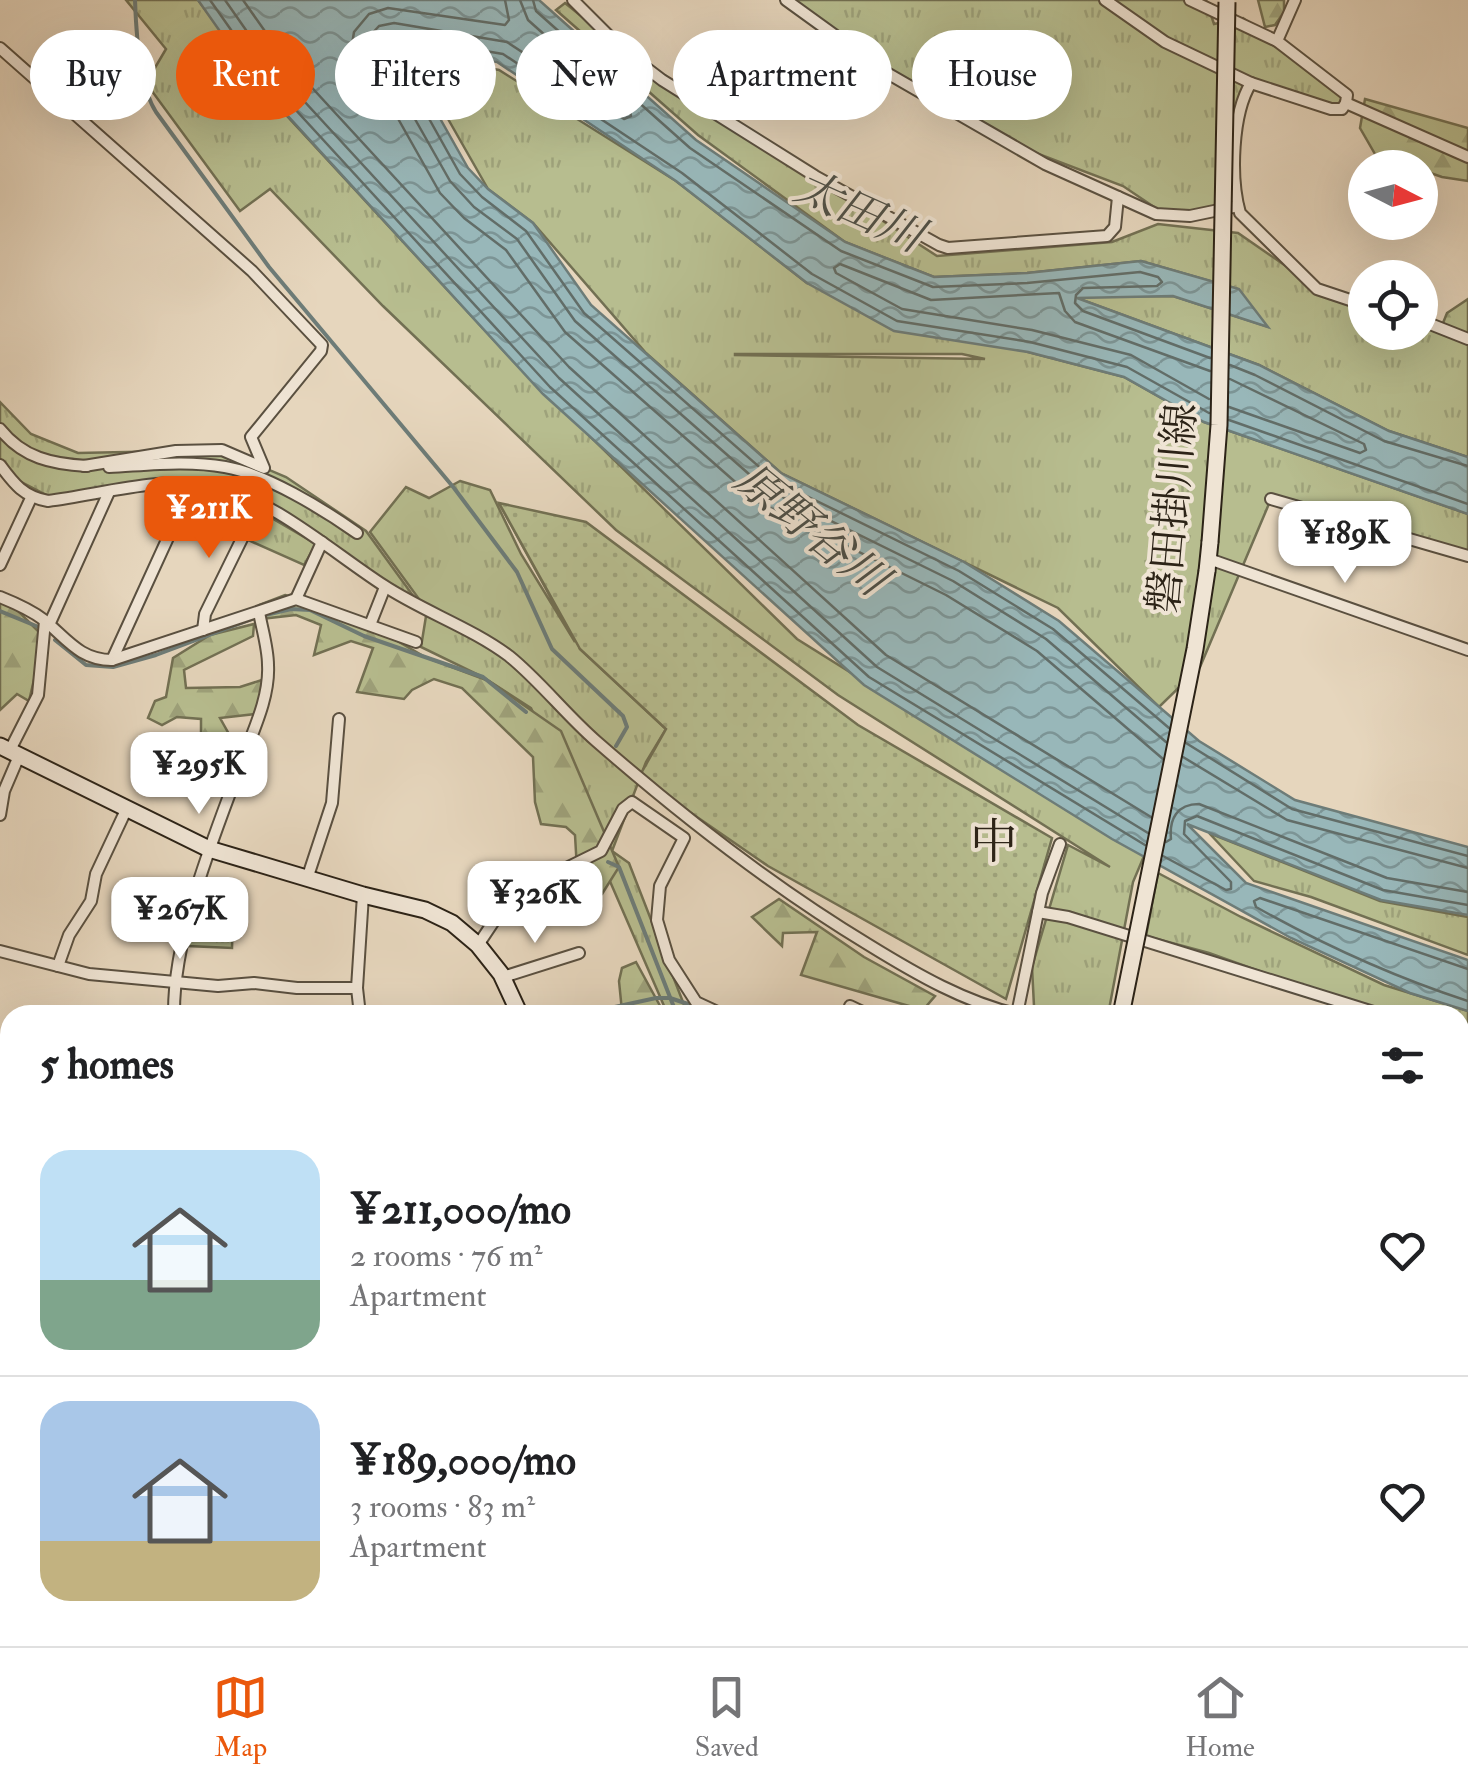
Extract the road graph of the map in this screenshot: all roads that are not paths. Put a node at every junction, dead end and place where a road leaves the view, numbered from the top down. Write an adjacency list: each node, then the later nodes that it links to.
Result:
1 (572, 0): 13 (street)
2 (786, 0): 13 (street)
3 (1106, 0): 10 (street)
4 (1190, 0): 7 (street)
5 (1295, 0): 8 (street)
6 (1226, 1): 30 (main road, 磐田掛川線, bridge)
7 (1203, 3): 8 (street)
8 (1277, 41): 11 (street)
9 (0, 48): 20 (street)
10 (1251, 83): 11 (street); 14 (street)
11 (1346, 104): 12 (street)
12 (1468, 157)
13 (1118, 197): 14 (street)
14 (1238, 206): 15 (street)
15 (1348, 299)
16 (1438, 328): 17 (street)
17 (1468, 340)
18 (0, 429): 20 (street)
19 (0, 465): 23 (street)
20 (84, 466): 26 (street)
21 (192, 483): 22 (street); 25 (street); 40 (street)
22 (109, 492): 23 (street); 35 (street)
23 (31, 498): 29 (street)
24 (1271, 498): 28 (street)
25 (260, 504): 27 (street); 37 (street)
26 (357, 533)
27 (322, 542): 31 (street); 33 (street)
28 (1468, 556)
29 (0, 564)
30 (1208, 565): 39 (street); 63 (main road, 磐田掛川線, bridge)
31 (385, 587): 36 (street); 61 (street)
32 (0, 596): 35 (street)
33 (296, 600): 34 (street); 36 (street)
34 (259, 615): 37 (street); 46 (street)
35 (47, 623): 40 (street); 42 (street)
36 (370, 625): 38 (street)
37 (203, 630): 40 (street)
38 (416, 642)
39 (1468, 650)
40 (112, 660)
41 (339, 719): 47 (street)
42 (9, 751): 43 (main road); 44 (street)
43 (127, 808): 46 (main road); 53 (street)
44 (0, 815)
45 (1060, 844): 49 (street)
46 (209, 849): 47 (main road); 55 (street)
47 (306, 879): 48 (main road)
48 (362, 895): 50 (main road); 56 (street)
49 (1038, 912): 62 (street); 64 (street)
50 (478, 945): 54 (main road); 60 (street)
51 (0, 951): 53 (street)
52 (579, 953): 54 (street)
53 (58, 966): 55 (street)
54 (503, 977): 59 (main road)
55 (174, 981): 56 (street); 57 (street)
56 (357, 988): 58 (street)
57 (174, 1005)
58 (359, 1005)
59 (516, 1005)
60 (702, 1005)
61 (992, 1005)
62 (1020, 1005)
63 (1123, 1005)
64 (1350, 1005)

